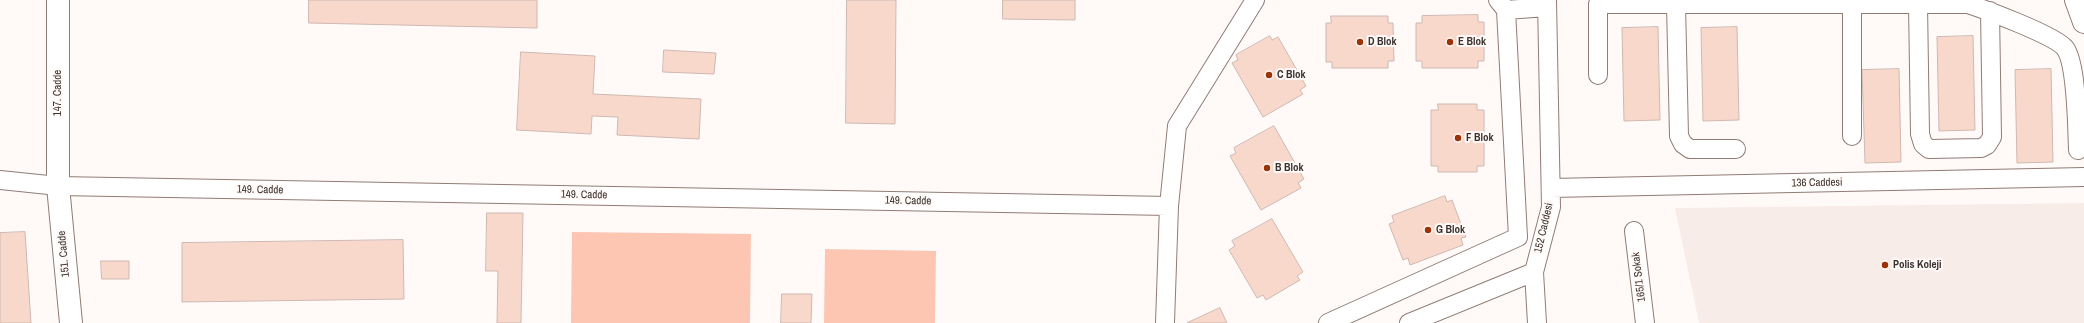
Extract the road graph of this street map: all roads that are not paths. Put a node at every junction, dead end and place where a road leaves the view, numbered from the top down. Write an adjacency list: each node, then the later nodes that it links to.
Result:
1 (58, 0): 17 (street, 147. Cadde)
2 (1255, 0): 19 (street)
3 (2076, 0): 10 (street)
4 (1926, 3): 7 (street); 9 (street); 9 (street)
5 (1547, 4): 8 (street); 18 (street, 152 Caddesi)
6 (1676, 4): 7 (street); 11 (street); 13 (street)
7 (1852, 4): 12 (street)
8 (1502, 5): 24 (street)
9 (1990, 11): 14 (street)
10 (2084, 22)
11 (1598, 75)
12 (1852, 136)
13 (1736, 149)
14 (2078, 150)
15 (2084, 177): 18 (street, 136 Caddesi)
16 (0, 180): 17 (street, 149. Cadde)
17 (58, 186): 19 (street, 149. Cadde); 22 (street, 151. Cadde)
18 (1551, 188): 21 (street, 152 Caddesi)
19 (1169, 206): 23 (street)
20 (1634, 231): 27 (street, 165/1 Sokak)
21 (1534, 272): 25 (street); 26 (street, 152 Caddesi)
22 (70, 323)
23 (1165, 323)
24 (1328, 323)
25 (1408, 323)
26 (1537, 323)
27 (1645, 323)

